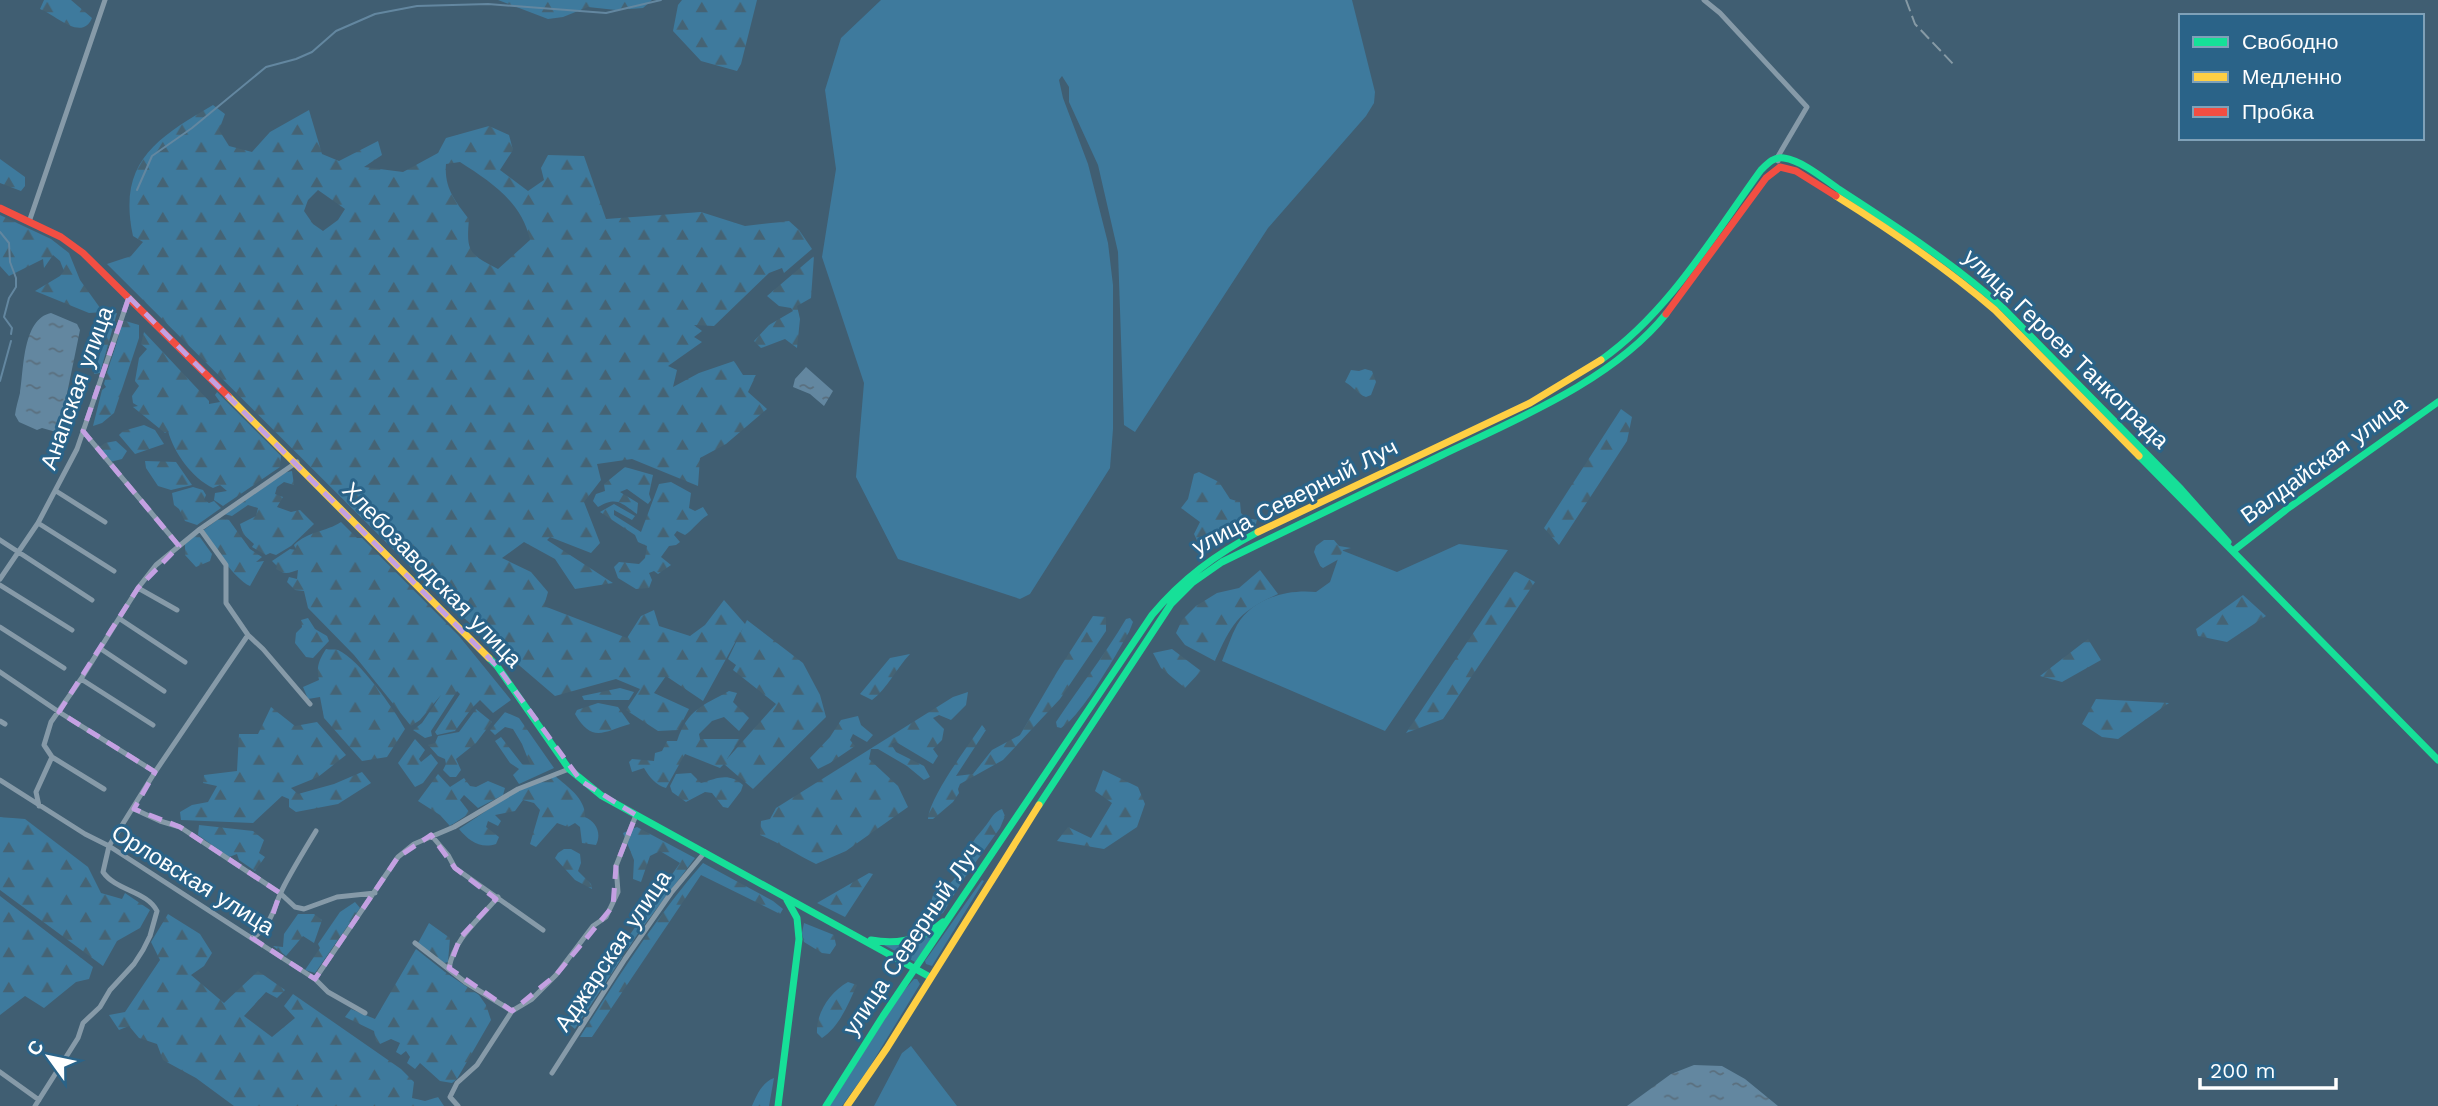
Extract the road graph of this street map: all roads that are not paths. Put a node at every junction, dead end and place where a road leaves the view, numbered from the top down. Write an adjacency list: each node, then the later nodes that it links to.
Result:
1 (105, 0): 6 (street)
2 (1704, 0): 3 (street)
3 (1777, 158): 4 (street); 17 (main road, улица Героев Танкограда); 53 (main road, улица Северный Луч)
4 (1780, 167): 17 (main road, улица Героев Танкограда); 54 (main road, улица Северный Луч)
5 (0, 208): 6 (main road, Хлебозаводская улица)
6 (29, 222): 7 (main road, Хлебозаводская улица)
7 (129, 297): 9 (street, Анапская улица); 10 (main road, Хлебозаводская улица)
8 (2438, 402): 17 (main road, Валдайская улица)
9 (83, 431): 11 (street, Анапская улица); 16 (street)
10 (296, 462): 14 (street); 40 (main road, Хлебозаводская улица)
11 (56, 491): 12 (street, Анапская улица); 13 (street, Анапская улица)
12 (105, 522)
13 (38, 523): 18 (street, Анапская улица); 19 (street)
14 (200, 529): 16 (street); 28 (street)
15 (0, 540): 18 (street)
16 (179, 546): 22 (street)
17 (2233, 551): 39 (main road, улица Героев Танкограда)
18 (17, 552): 20 (street, Анапская улица); 23 (street)
19 (114, 571)
20 (0, 579)
21 (0, 585): 27 (street)
22 (138, 588): 24 (street); 25 (street)
23 (92, 600)
24 (177, 610)
25 (120, 619): 29 (street); 30 (street)
26 (0, 627): 31 (street)
27 (72, 630)
28 (248, 635): 35 (street); 41 (street)
29 (100, 649): 33 (street); 34 (street)
30 (185, 662)
31 (64, 668)
32 (0, 672): 36 (street)
33 (81, 679): 36 (street); 37 (street)
34 (164, 691)
35 (310, 704)
36 (59, 712): 38 (street); 41 (street)
37 (153, 725)
38 (52, 757): 43 (street); 44 (street)
39 (2438, 760)
40 (569, 769): 48 (main road, Хлебозаводская улица); 50 (street)
41 (155, 772): 47 (street)
42 (0, 780): 45 (street, Орловская улица)
43 (104, 789)
44 (36, 792): 45 (street); 46 (street)
45 (27, 799): 46 (street, Орловская улица)
46 (39, 806): 51 (street, Орловская улица)
47 (134, 809): 51 (street); 56 (street)
48 (636, 815): 52 (main road, Хлебозаводская улица); 68 (street)
49 (316, 831): 56 (street)
50 (431, 835): 55 (street); 58 (street)
51 (109, 846): 62 (street, Орловская улица); 72 (street)
52 (705, 852): 57 (main road, Хлебозаводская улица); 71 (street, Аджарская улица)
53 (977, 879): 54 (main road); 59 (main road, улица Северный Луч)
54 (987, 887): 66 (main road, улица Северный Луч)
55 (375, 892): 56 (street); 67 (street)
56 (280, 893): 62 (street)
57 (782, 895): 61 (main road, Хлебозаводская улица); 74 (main road)
58 (498, 897): 60 (street); 64 (street)
59 (953, 913): 61 (main road); 65 (main road, улица Северный Луч)
60 (543, 930)
61 (862, 937): 65 (main road, Хлебозаводская улица)
62 (252, 938): 67 (street, Орловская улица)
63 (415, 943): 64 (street)
64 (449, 968): 68 (street)
65 (916, 969): 66 (main road, Хлебозаводская улица); 75 (main road, улица Северный Луч)
66 (930, 976): 76 (main road, улица Северный Луч)
67 (315, 979): 69 (street, Орловская улица)
68 (512, 1011): 73 (street)
69 (365, 1013)
70 (0, 1072): 72 (street)
71 (552, 1073)
72 (37, 1103)
73 (458, 1106)
74 (778, 1106)
75 (826, 1106)
76 (847, 1106)

